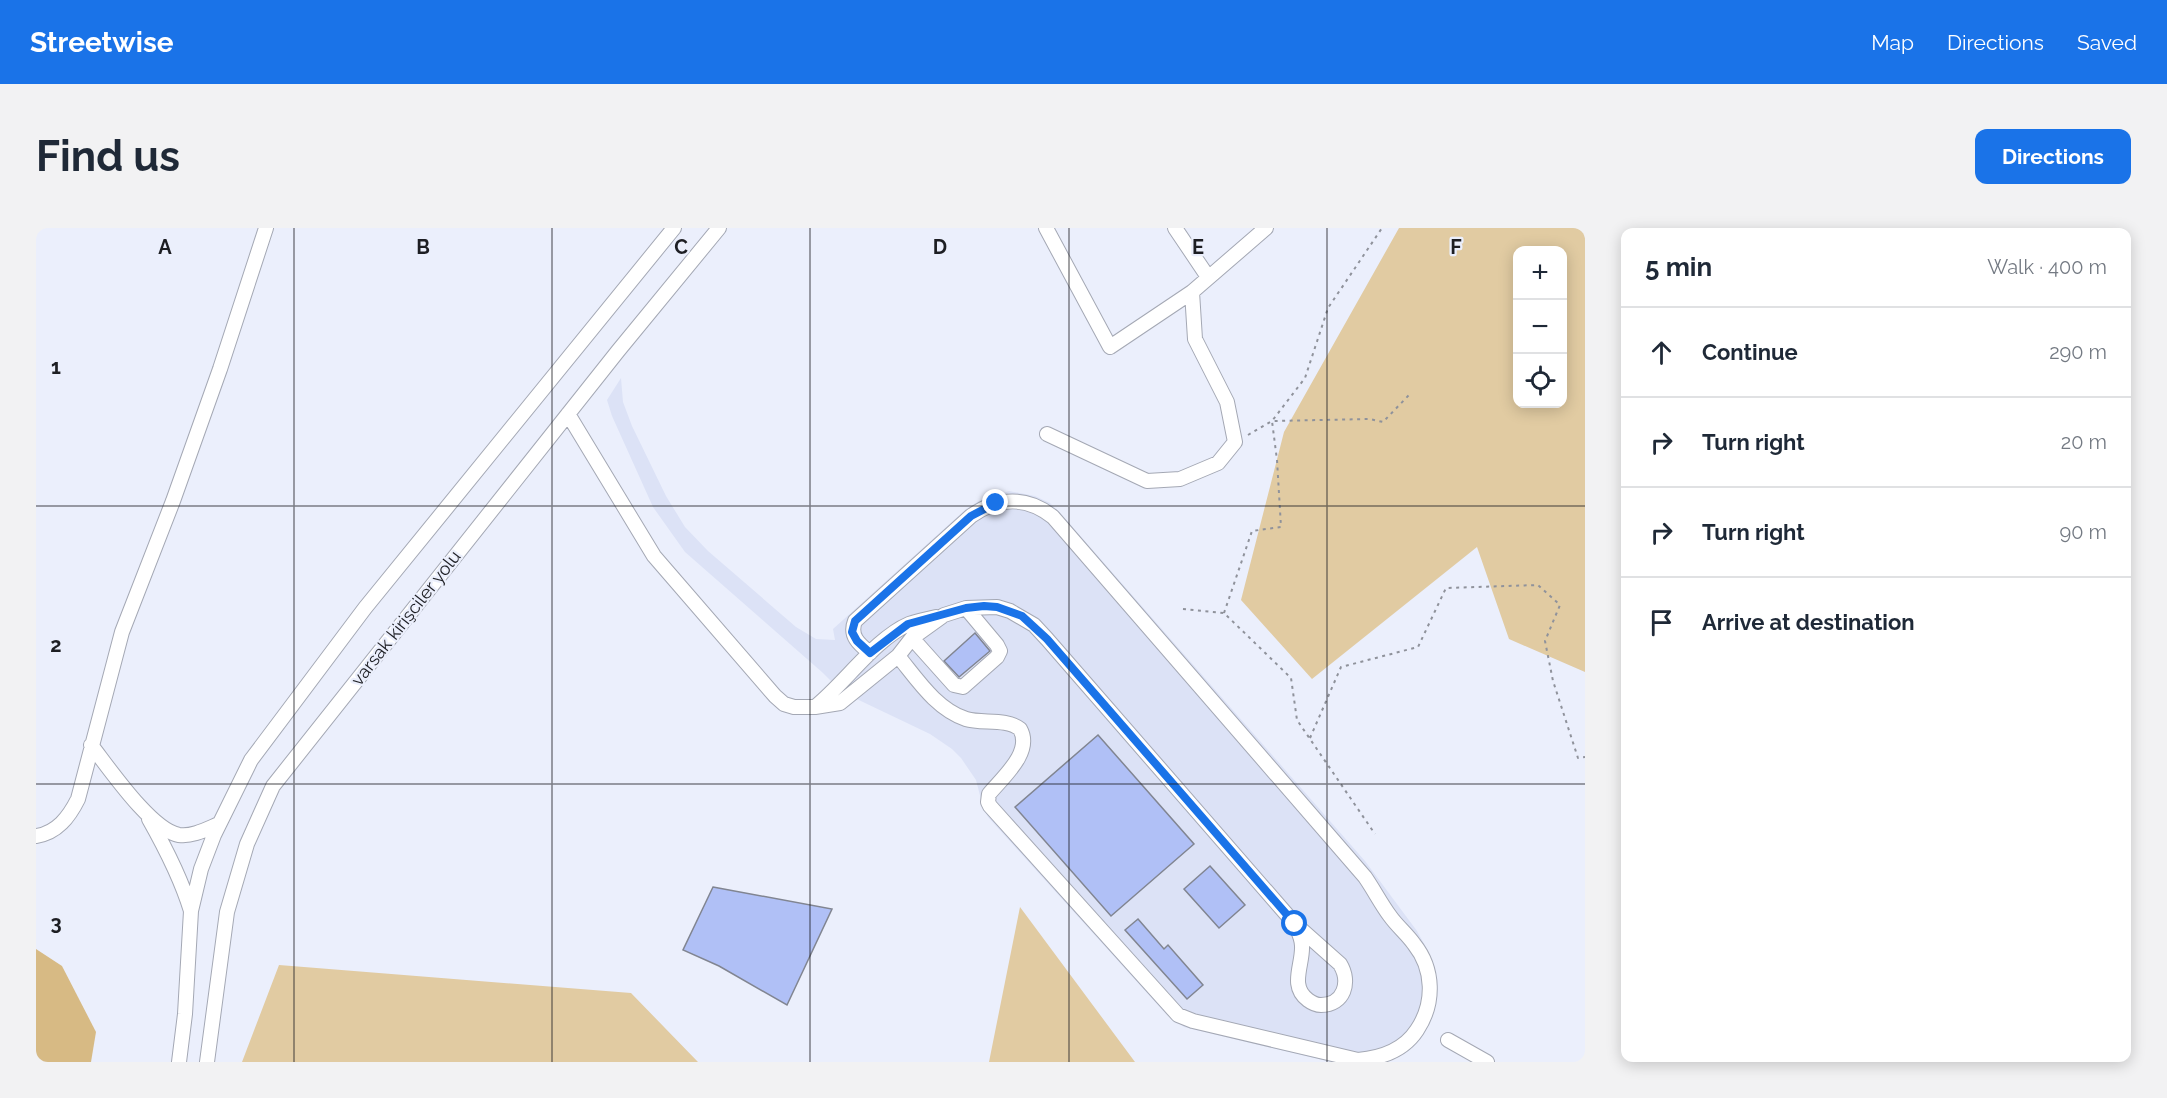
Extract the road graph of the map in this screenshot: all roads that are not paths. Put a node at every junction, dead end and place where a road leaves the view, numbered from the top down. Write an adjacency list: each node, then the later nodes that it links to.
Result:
1 (266, 228): 17 (street)
2 (674, 228): 19 (street, varsak kirişciler yolu)
3 (719, 228): 9 (street, varsak kirişciler yolu)
4 (1046, 228): 8 (street)
5 (1175, 228): 7 (street)
6 (1266, 228): 7 (street)
7 (1209, 277): 8 (street)
8 (1192, 292): 10 (street)
9 (568, 414): 16 (street); 25 (street, varsak kirişciler yolu)
10 (1047, 434)
11 (966, 608): 12 (street); 13 (street); 22 (street)
12 (944, 615): 13 (street); 14 (street)
13 (912, 638): 15 (street)
14 (870, 653): 15 (street); 16 (street)
15 (898, 657): 16 (street)
16 (815, 707)
17 (91, 745): 18 (street); 20 (street)
18 (145, 812): 19 (street); 21 (street)
19 (219, 824): 21 (street, varsak kirişciler yolu)
20 (36, 836)
21 (191, 911): 24 (street, varsak kirişciler yolu)
22 (1295, 924): 22 (street)
23 (1448, 1040): 26 (street)
24 (179, 1062)
25 (207, 1062)
26 (1487, 1062)

